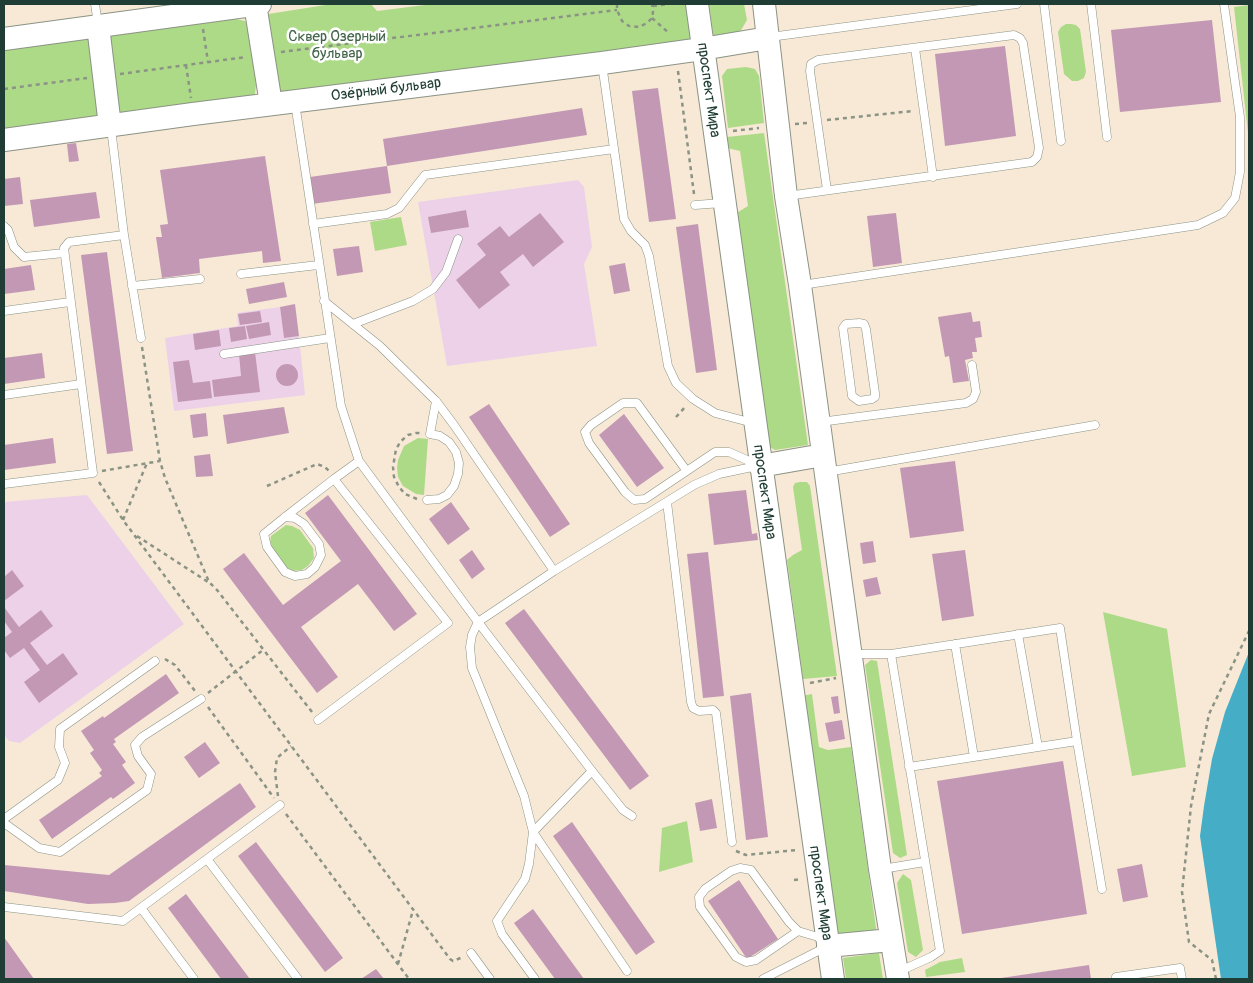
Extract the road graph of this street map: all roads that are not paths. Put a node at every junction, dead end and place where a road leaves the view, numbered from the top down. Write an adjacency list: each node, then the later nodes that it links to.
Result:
1 (95, 4): 9 (lane)
2 (697, 4): 13 (street, проспект Мира)
3 (764, 4): 10 (street)
4 (1017, 4): 10 (lane)
5 (1044, 4): 20 (lane)
6 (1091, 4): 18 (lane)
7 (1224, 4): 35 (lane)
8 (248, 5): 9 (street); 16 (street)
9 (98, 26): 11 (street); 17 (street)
10 (768, 38): 13 (street, Озёрный бульвар); 24 (street)
11 (4, 39)
12 (915, 48): 22 (lane); 22 (lane); 23 (lane)
13 (702, 49): 14 (street, Озёрный бульвар); 25 (street, проспект Мира)
14 (602, 63): 15 (street, Озёрный бульвар); 21 (lane)
15 (294, 101): 16 (street, Озёрный бульвар); 27 (lane)
16 (271, 104): 17 (street, Озёрный бульвар)
17 (110, 126): 19 (street, Озёрный бульвар); 29 (lane)
18 (1107, 137)
19 (4, 140)
20 (1061, 141)
21 (614, 149): 27 (lane); 51 (lane)
22 (933, 177): 23 (lane)
23 (827, 190): 24 (lane)
24 (786, 196): 35 (street)
25 (724, 203): 26 (lane); 51 (street, проспект Мира)
26 (695, 206)
27 (313, 224): 32 (lane)
28 (4, 226): 31 (lane)
29 (124, 235): 31 (lane); 36 (lane)
30 (458, 239): 40 (lane)
31 (64, 253): 38 (lane)
32 (318, 265): 33 (lane); 37 (lane)
33 (241, 274)
34 (200, 278): 36 (lane)
35 (800, 285): 50 (street)
36 (132, 286): 41 (lane)
37 (324, 301): 40 (lane); 42 (lane)
38 (70, 302): 39 (lane); 45 (lane)
39 (4, 311)
40 (353, 324): 48 (lane)
41 (141, 338)
42 (330, 338): 43 (lane); 53 (lane)
43 (224, 354)
44 (972, 365): 49 (lane)
45 (81, 384): 46 (lane); 58 (lane)
46 (4, 395)
47 (868, 399): 47 (lane); 49 (lane)
48 (436, 401): 59 (lane); 62 (lane)
49 (871, 416): 50 (lane)
50 (818, 422): 54 (street)
51 (755, 424): 55 (street, проспект Мира)
52 (1094, 425): 54 (lane)
53 (359, 460): 57 (lane); 63 (lane)
54 (824, 464): 55 (street); 66 (street)
55 (760, 466): 56 (lane); 60 (lane); 90 (street, проспект Мира)
56 (686, 470): 56 (lane)
57 (334, 478): 61 (lane); 70 (lane)
58 (4, 484)
59 (428, 500)
60 (667, 502): 62 (lane); 81 (lane)
61 (285, 517): 61 (lane)
62 (554, 572): 63 (lane)
63 (478, 622): 75 (lane); 80 (lane)
64 (1018, 634): 65 (lane); 71 (lane); 72 (lane)
65 (956, 644): 67 (lane); 73 (lane)
66 (850, 654): 67 (lane); 84 (street)
67 (891, 654): 74 (lane)
68 (155, 661): 78 (lane)
69 (201, 699): 79 (lane)
70 (318, 720)
71 (1077, 741): 72 (lane); 85 (lane)
72 (1038, 747): 73 (lane)
73 (974, 757): 74 (lane)
74 (909, 767): 83 (lane)
75 (592, 771): 77 (lane); 80 (lane)
76 (280, 805): 82 (lane)
77 (632, 816)
78 (4, 818)
79 (4, 823)
80 (533, 832): 92 (lane); 97 (lane)
81 (732, 842)
82 (207, 859): 87 (lane); 95 (lane)
83 (925, 862): 84 (lane); 93 (lane)
84 (880, 869): 89 (street)
85 (1102, 888)
86 (4, 907): 87 (lane)
87 (142, 908): 94 (lane)
88 (798, 931): 88 (lane); 90 (lane)
89 (891, 940): 90 (street); 93 (street)
90 (828, 946): 98 (lane); 99 (street, проспект Мира)
91 (471, 953): 96 (lane)
92 (627, 971)
93 (898, 976)
94 (194, 979)
95 (298, 979)
96 (490, 979)
97 (535, 979)
98 (764, 979)
99 (832, 979)
100 (1116, 979): 101 (lane)
101 (1182, 979)

